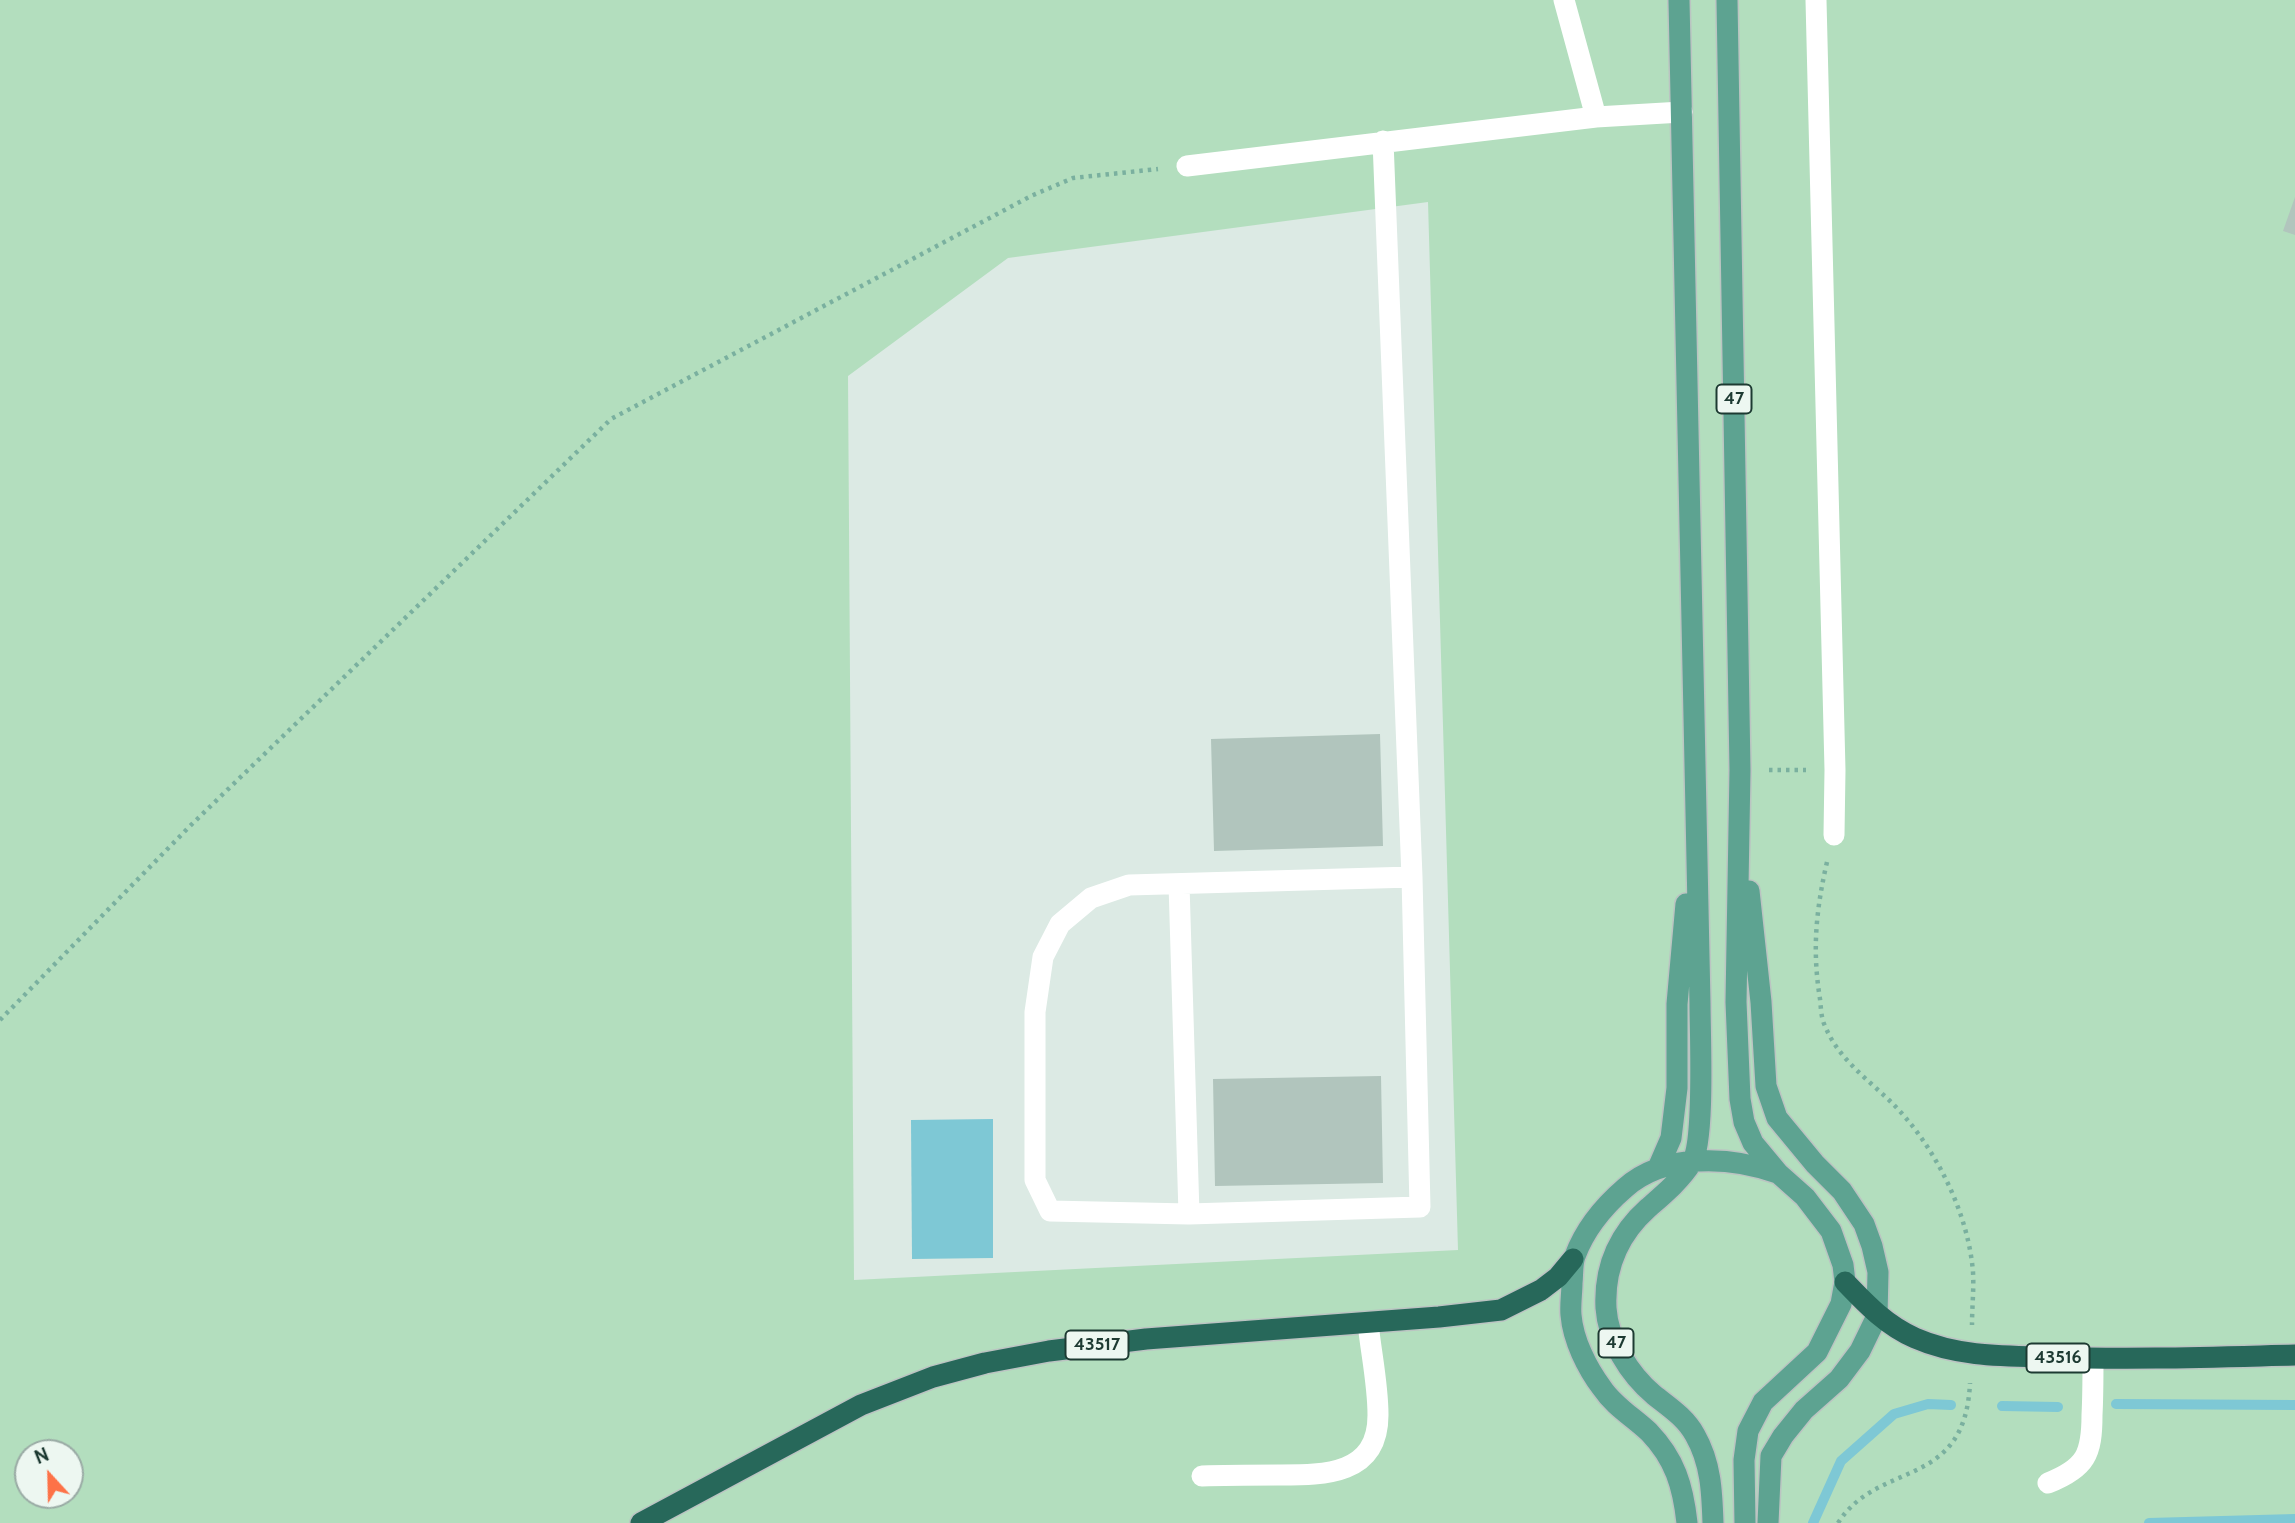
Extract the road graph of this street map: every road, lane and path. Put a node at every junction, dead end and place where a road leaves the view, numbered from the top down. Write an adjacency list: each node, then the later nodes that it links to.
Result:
1 (1564, 0): 6 (street)
2 (1679, 0): 5 (main road, 47)
3 (1727, 0): 9 (main road, 47)
4 (1816, 0): 10 (street)
5 (1682, 112): 6 (street); 12 (main road, 47)
6 (1596, 117): 7 (street)
7 (1383, 141): 8 (street); 14 (street)
8 (1187, 166): 16 (path)
9 (1740, 770): 10 (path); 11 (main road, 47)
10 (1835, 770): 13 (street)
11 (1739, 798): 19 (main road, 47); 23 (main road, 47)
12 (1695, 800): 17 (main road, 47); 18 (main road, 47)
13 (1834, 835): 25 (path)
14 (1412, 877): 15 (street); 20 (street)
15 (1179, 884): 20 (street); 20 (street)
16 (0, 1020)
17 (1693, 1161): 18 (main road, 47); 19 (main road, 47); 32 (main road, 47)
18 (1658, 1168): 21 (main road, 47)
19 (1778, 1173): 22 (main road, 47)
20 (1189, 1214)
21 (1573, 1259): 24 (highway, 43517); 31 (main road, 47)
22 (1845, 1282): 23 (highway, 43516); 33 (main road, 47)
23 (1877, 1316): 25 (highway, 43516); 34 (main road, 47)
24 (1368, 1323): 28 (street); 30 (highway, 43517)
25 (1971, 1355): 27 (highway, 43516); 35 (path)
26 (2295, 1355): 27 (highway, 43516)
27 (2093, 1359): 29 (street)
28 (1202, 1476)
29 (2048, 1483)
30 (641, 1523)
31 (1687, 1523)
32 (1713, 1523)
33 (1745, 1523)
34 (1768, 1523)
35 (1838, 1523)

